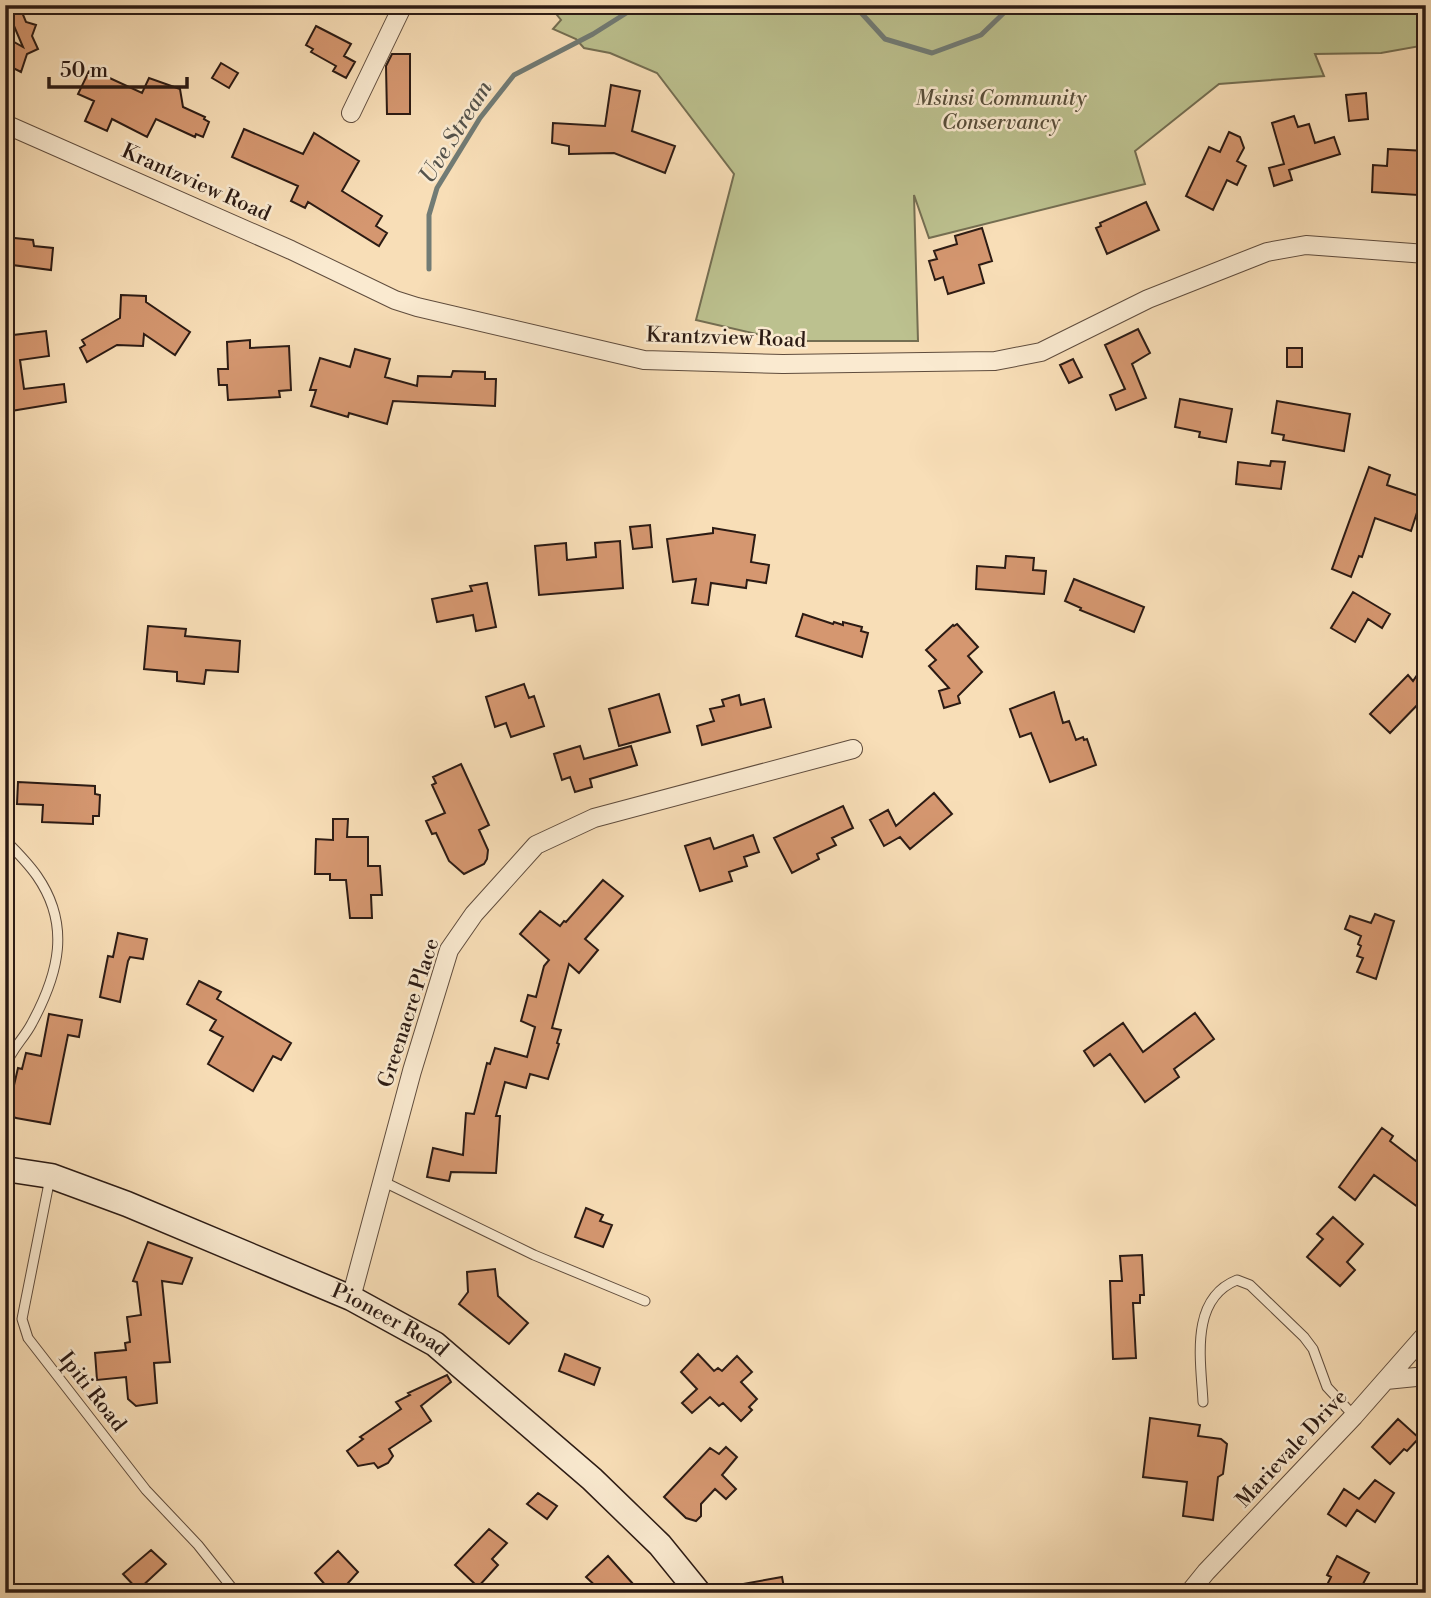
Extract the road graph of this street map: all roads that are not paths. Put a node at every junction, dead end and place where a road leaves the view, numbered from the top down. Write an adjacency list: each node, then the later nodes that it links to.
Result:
1 (403, 5): 2 (street)
2 (351, 113)
3 (5, 124): 4 (street, Krantzview Road)
4 (1426, 254)
5 (853, 749): 10 (street, Greenacre Place)
6 (5, 840): 7 (lane)
7 (5, 1068)
8 (5, 1169): 9 (main road, Pioneer Road)
9 (51, 1176): 11 (main road, Pioneer Road); 19 (lane, Ipiti Road)
10 (382, 1181): 11 (street, Greenacre Place); 12 (lane)
11 (351, 1298): 20 (main road, Pioneer Road)
12 (645, 1301)
13 (1426, 1334): 14 (street, Marievale Drive)
14 (1418, 1356): 16 (street, Marievale Drive)
15 (1426, 1376): 16 (street)
16 (1386, 1380): 18 (street, Marievale Drive)
17 (1203, 1402): 18 (lane)
18 (1354, 1416): 21 (street, Marievale Drive)
19 (236, 1593)
20 (699, 1593)
21 (1189, 1593)

